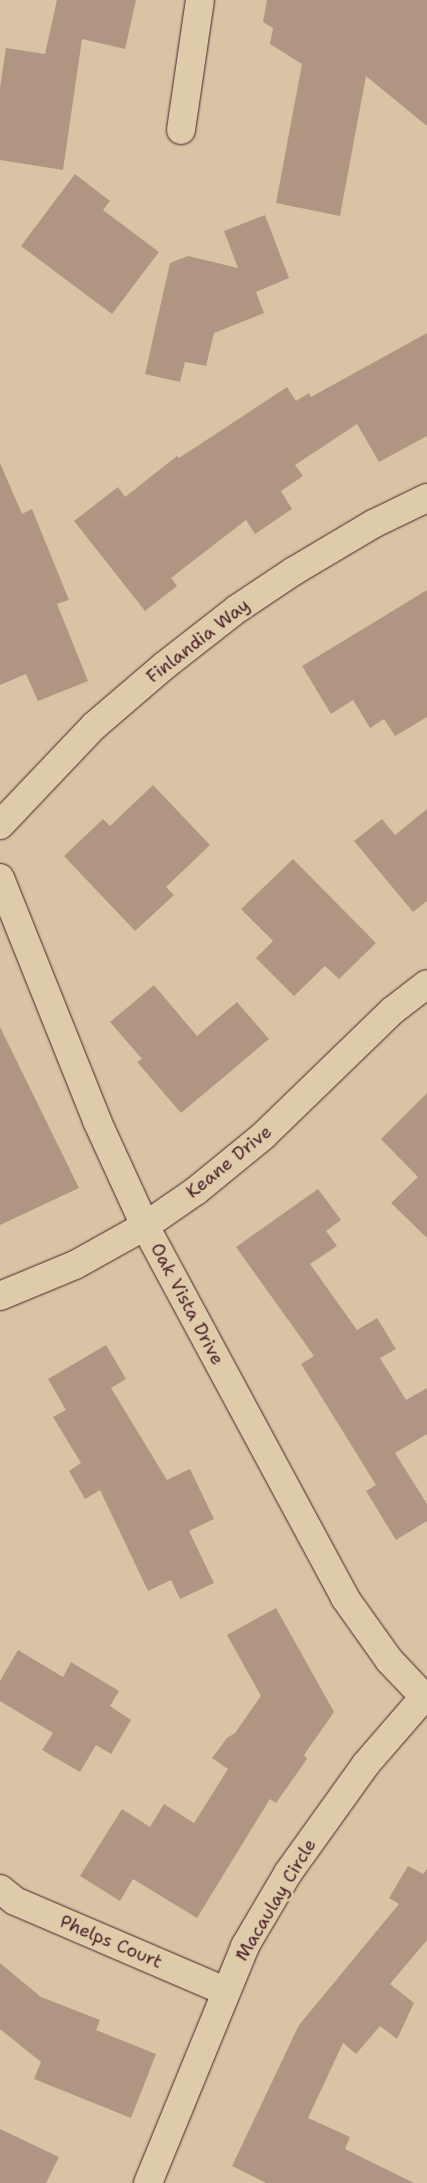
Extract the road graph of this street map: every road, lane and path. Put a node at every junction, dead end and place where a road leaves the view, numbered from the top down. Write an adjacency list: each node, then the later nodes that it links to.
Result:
1 (200, 0): 2 (street)
2 (181, 130)
3 (427, 498): 4 (street, Finlandia Way)
4 (0, 824)
5 (0, 878): 7 (street, Oak Vista Drive)
6 (427, 984): 7 (street, Keane Drive)
7 (145, 1226): 8 (street, Keane Drive); 9 (street, Oak Vista Drive)
8 (0, 1296)
9 (425, 1698): 11 (street, Macaulay Circle)
10 (0, 1889): 11 (street, Phelps Court)
11 (225, 1991): 12 (street, Macaulay Circle)
12 (148, 2183)

